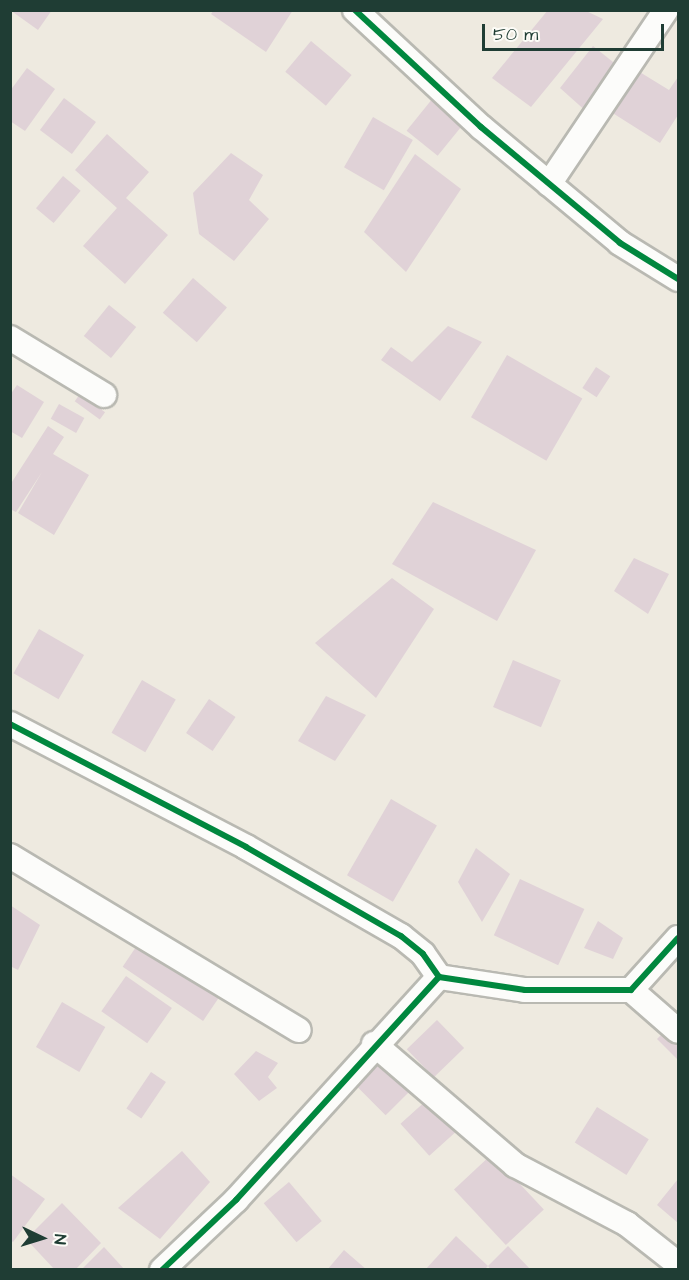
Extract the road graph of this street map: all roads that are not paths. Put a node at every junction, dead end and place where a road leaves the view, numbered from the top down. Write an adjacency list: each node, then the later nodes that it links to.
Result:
1 (355, 10): 3 (street)
2 (666, 10): 3 (street)
3 (549, 184): 4 (street)
4 (678, 279)
5 (10, 338): 6 (street)
6 (105, 395)
7 (10, 724): 10 (street)
8 (10, 856): 12 (street)
9 (678, 938): 11 (street)
10 (439, 977): 11 (street); 14 (street)
11 (631, 990): 13 (street)
12 (299, 1030)
13 (678, 1031)
14 (374, 1044): 15 (street); 16 (street)
15 (678, 1264)
16 (162, 1269)

